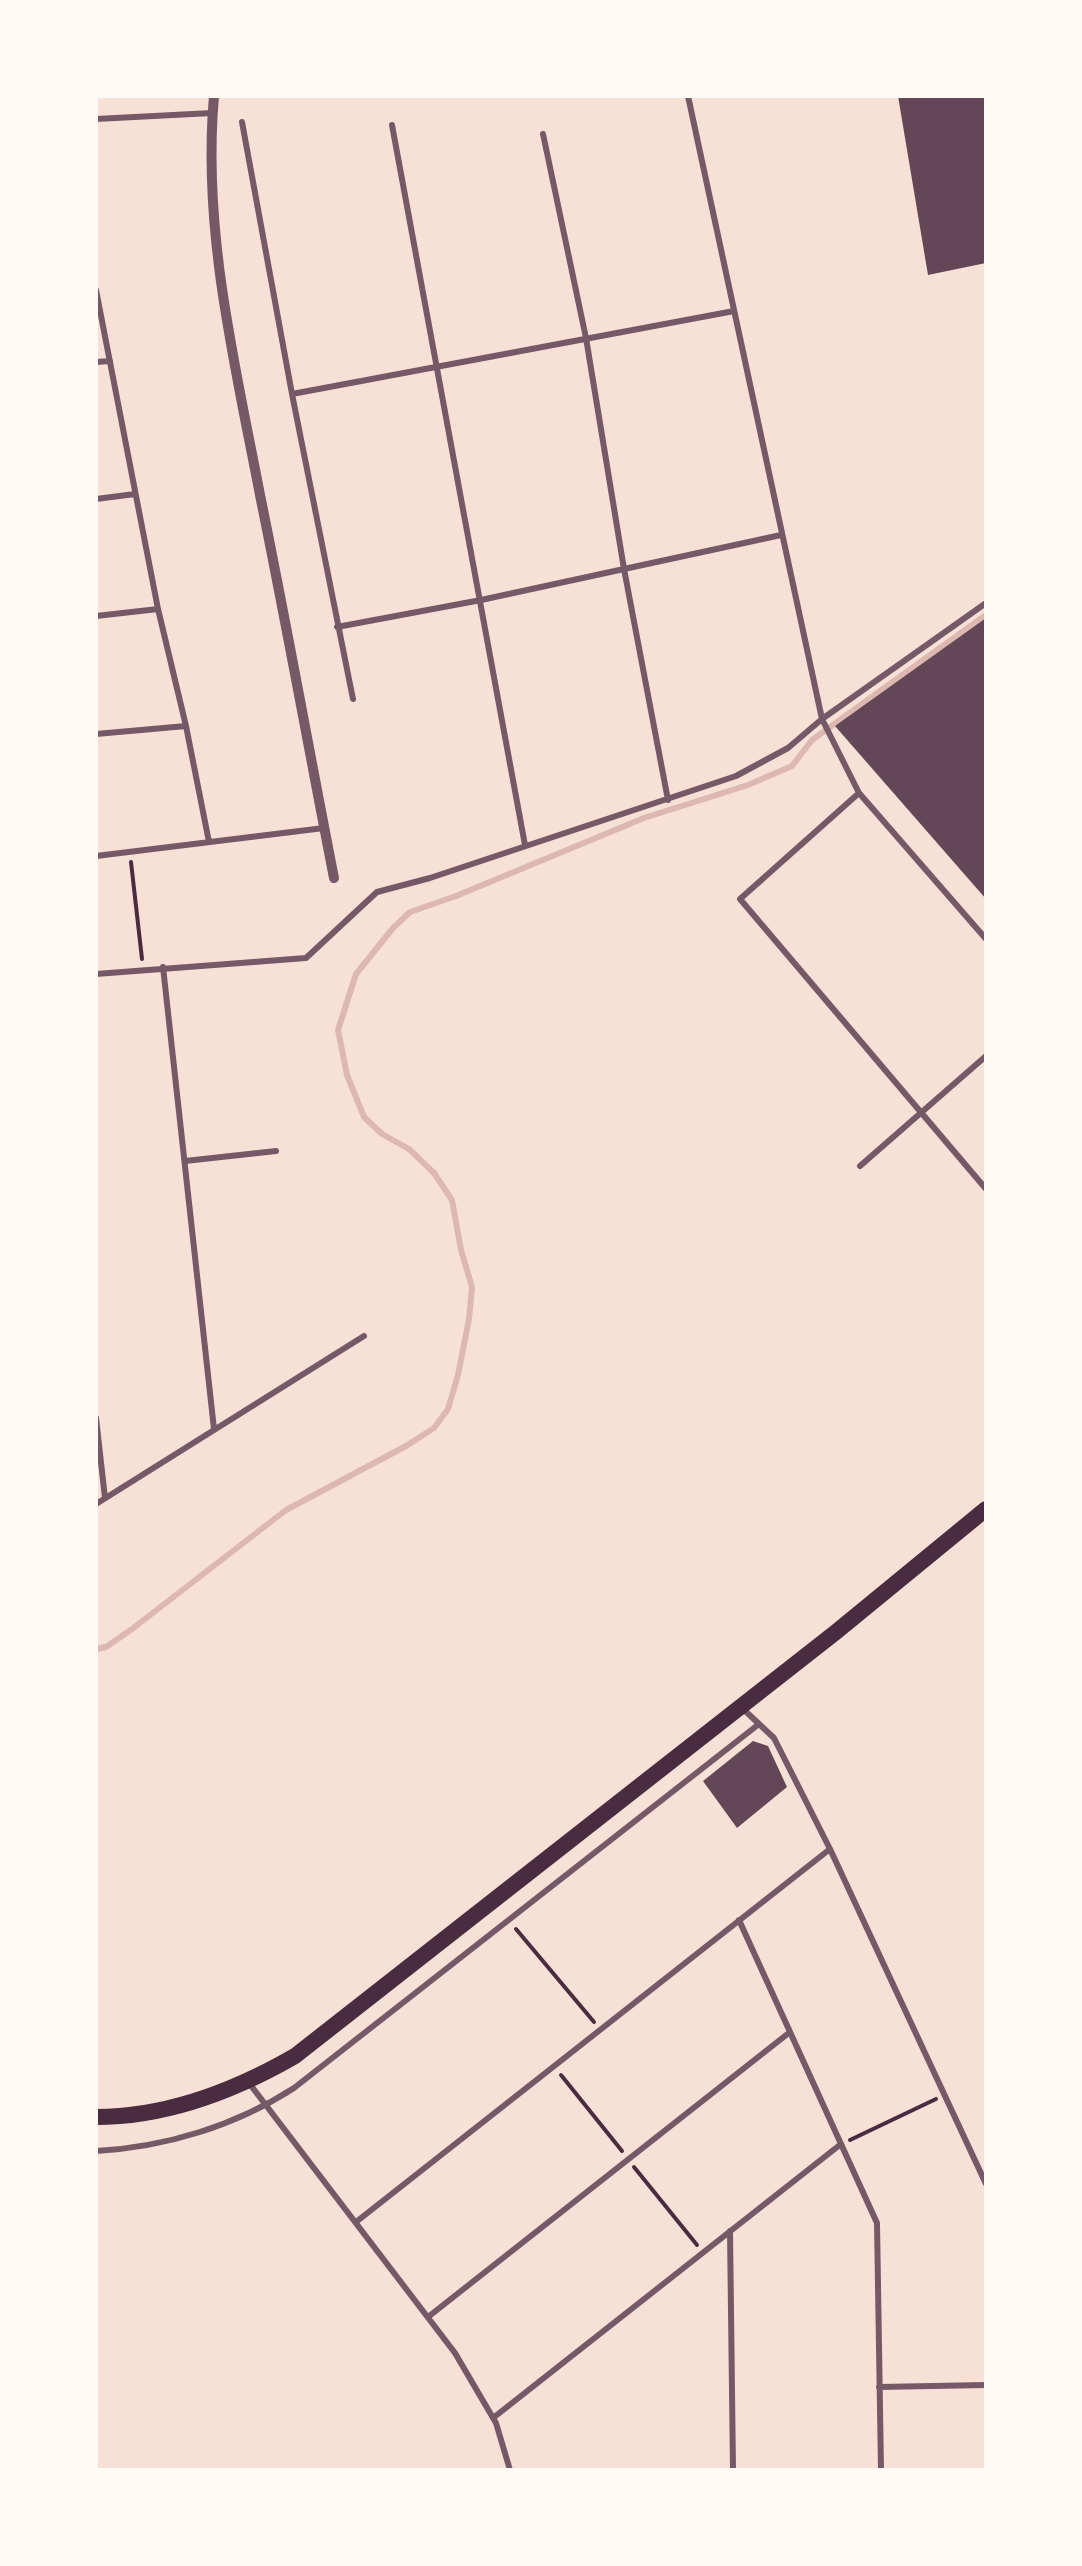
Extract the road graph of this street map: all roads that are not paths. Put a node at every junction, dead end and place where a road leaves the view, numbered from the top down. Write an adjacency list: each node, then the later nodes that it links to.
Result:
1 (214, 96): 3 (street)
2 (688, 96): 9 (street)
3 (212, 113): 4 (street); 30 (street)
4 (96, 119)
5 (242, 122): 14 (street)
6 (392, 125): 13 (street)
7 (543, 134): 10 (street)
8 (96, 290): 11 (street)
9 (734, 311): 10 (street); 17 (street)
10 (586, 338): 13 (street); 18 (street)
11 (110, 361): 12 (street); 15 (street)
12 (96, 362)
13 (436, 369): 14 (street); 19 (street)
14 (292, 394): 23 (street)
15 (135, 494): 16 (street); 21 (street)
16 (96, 498)
17 (781, 535): 18 (street); 25 (street)
18 (624, 569): 19 (street); 29 (street)
19 (481, 600): 23 (street); 32 (street)
20 (986, 603): 25 (street)
21 (158, 609): 22 (street); 26 (street)
22 (96, 616)
23 (337, 627): 24 (street)
24 (353, 699)
25 (823, 721): 28 (street); 29 (street)
26 (186, 726): 27 (street); 31 (street)
27 (96, 734)
28 (859, 793): 35 (street); 39 (street)
29 (668, 800): 32 (street)
30 (324, 828): 31 (street); 34 (street)
31 (209, 842): 33 (street)
32 (525, 845): 36 (street)
33 (96, 856)
34 (334, 878)
35 (986, 939)
36 (163, 967): 37 (street); 41 (street)
37 (96, 974)
38 (986, 1056): 39 (street)
39 (922, 1112): 42 (street); 43 (street)
40 (276, 1151): 41 (street)
41 (185, 1161): 46 (street)
42 (860, 1166)
43 (986, 1189)
44 (364, 1336): 46 (street)
45 (96, 1418): 47 (street)
46 (214, 1429): 47 (street)
47 (105, 1497): 48 (street)
48 (96, 1504)
49 (986, 1509): 50 (highway)
50 (741, 1706): 51 (street); 55 (highway)
51 (759, 1724): 52 (street); 56 (street)
52 (830, 1849): 53 (street); 60 (street)
53 (739, 1920): 54 (street); 61 (street)
54 (790, 2032): 58 (street); 63 (street)
55 (248, 2082): 56 (street); 57 (highway)
56 (266, 2105): 59 (street); 61 (street)
57 (96, 2117)
58 (841, 2144): 62 (street); 65 (street)
59 (96, 2151)
60 (986, 2184)
61 (356, 2222): 63 (street)
62 (730, 2231): 66 (street); 68 (street)
63 (428, 2317): 66 (street)
64 (986, 2385): 65 (street)
65 (879, 2387): 69 (street)
66 (493, 2418): 67 (street)
67 (510, 2470)
68 (733, 2470)
69 (881, 2470)

